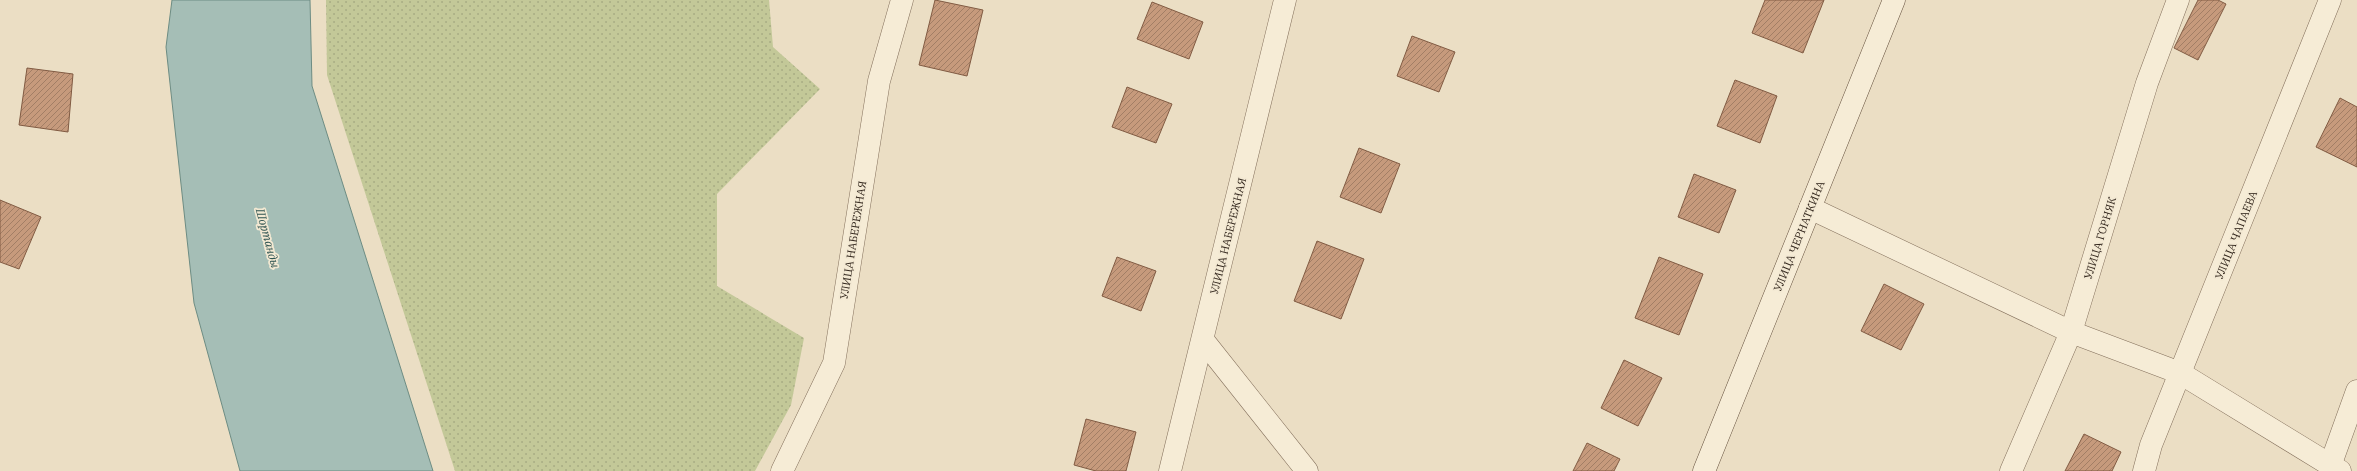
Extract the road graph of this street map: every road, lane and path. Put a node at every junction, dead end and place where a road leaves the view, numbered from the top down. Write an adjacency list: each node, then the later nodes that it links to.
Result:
1 (902, 0): 12 (street, УЛИЦА НАБЕРЕЖНАЯ)
2 (1285, 0): 8 (street, УЛИЦА НАБЕРЕЖНАЯ)
3 (1894, 0): 6 (street, УЛИЦА ЧЕРНАТКИНА)
4 (2178, 0): 7 (street, УЛИЦА ГОРНЯК)
5 (2330, 0): 9 (street, УЛИЦА ЧАПАЕВА)
6 (1810, 208): 7 (street); 15 (street, УЛИЦА ЧЕРНАТКИНА)
7 (2071, 332): 9 (street); 16 (street, УЛИЦА ГОРНЯК)
8 (1203, 340): 13 (street, УЛИЦА НАБЕРЕЖНАЯ); 14 (street)
9 (2180, 373): 11 (street); 17 (street, УЛИЦА ЧАПАЕВА)
10 (2357, 391): 11 (street)
11 (2335, 468)
12 (782, 471)
13 (1170, 471)
14 (1307, 471)
15 (1704, 471)
16 (2011, 471)
17 (2144, 471)

